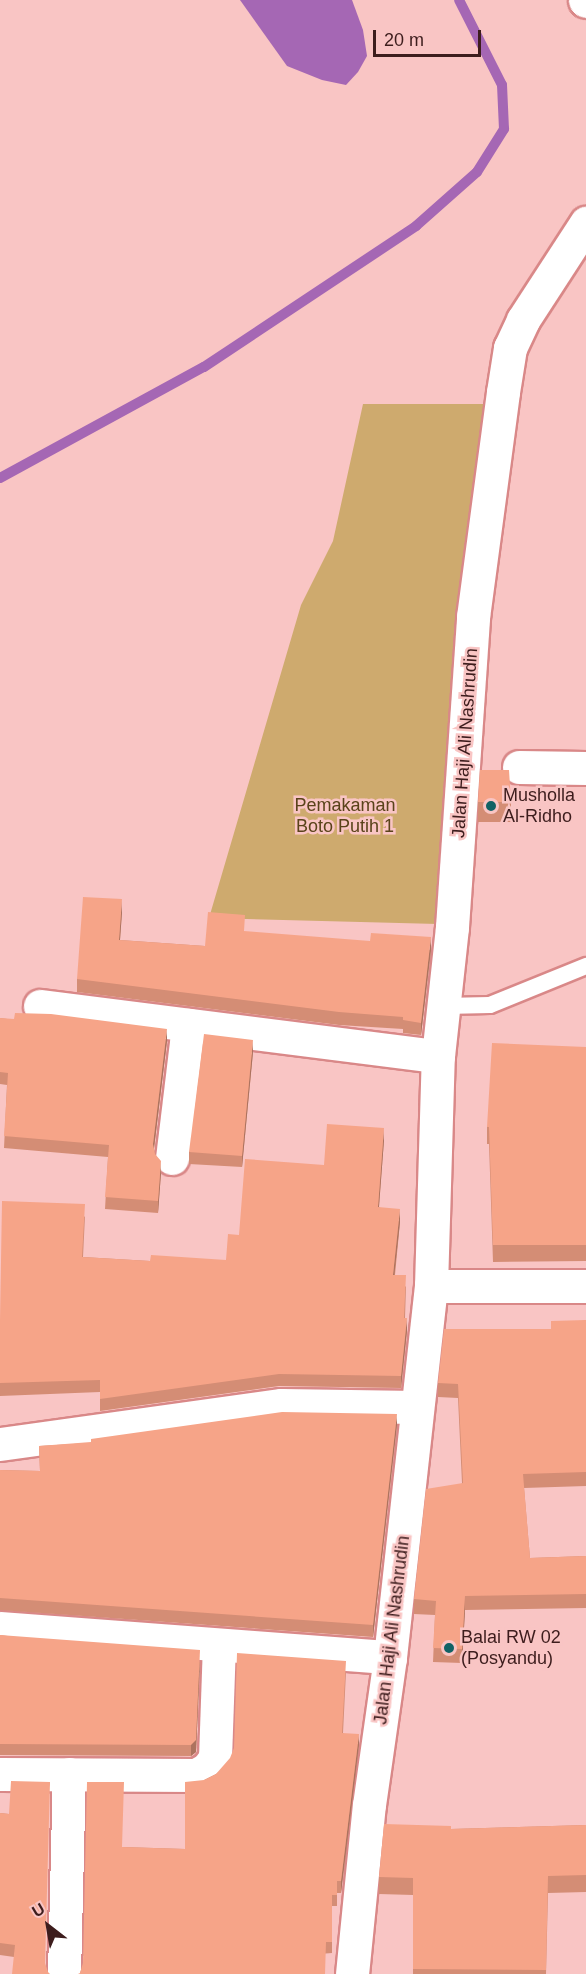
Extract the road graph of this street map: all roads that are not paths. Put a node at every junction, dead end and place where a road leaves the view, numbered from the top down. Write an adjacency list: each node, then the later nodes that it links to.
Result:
1 (586, 223): 6 (street, Jalan Haji Ali Nashrudin)
2 (519, 767): 3 (street)
3 (586, 768)
4 (586, 966): 6 (lane)
5 (40, 1006): 7 (street)
6 (444, 1006): 8 (street, Jalan Haji Ali Nashrudin)
7 (188, 1025): 8 (street); 9 (street)
8 (438, 1056): 10 (street, Jalan Haji Ali Nashrudin)
9 (172, 1158)
10 (431, 1286): 11 (street); 12 (street, Jalan Haji Ali Nashrudin)
11 (586, 1286)
12 (417, 1407): 13 (street); 16 (street, Jalan Haji Ali Nashrudin)
13 (0, 1444)
14 (0, 1628): 15 (street)
15 (219, 1646): 16 (street); 18 (street)
16 (390, 1657): 20 (street, Jalan Haji Ali Nashrudin)
17 (0, 1774): 18 (street)
18 (69, 1774): 19 (street)
19 (64, 1974)
20 (352, 1974)

